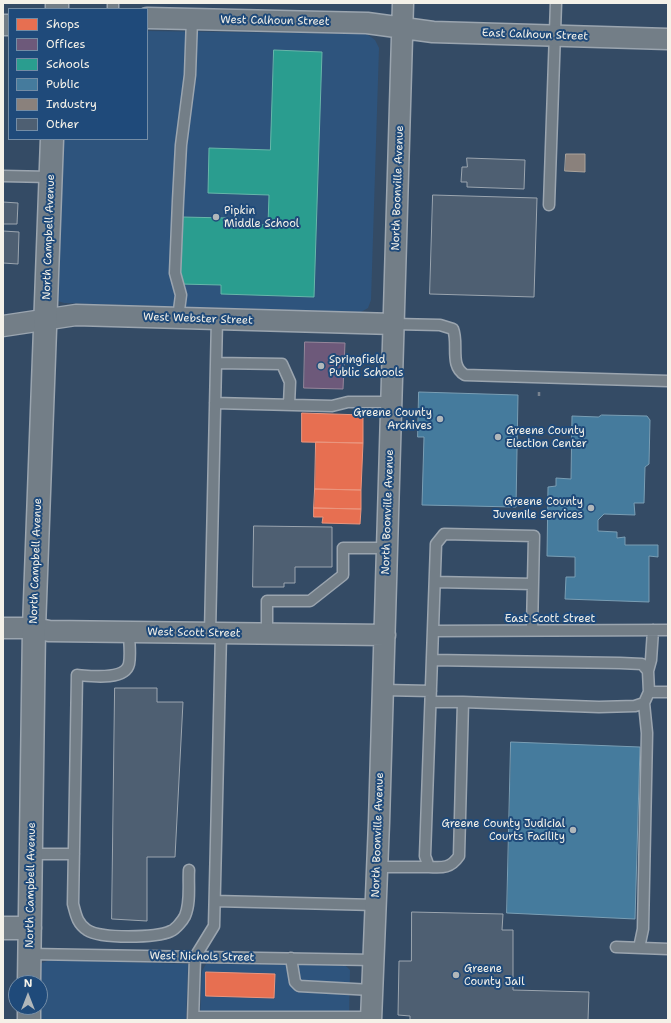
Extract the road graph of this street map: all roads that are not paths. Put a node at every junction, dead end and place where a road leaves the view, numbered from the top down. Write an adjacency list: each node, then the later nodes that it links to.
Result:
1 (403, 3): 5 (street, North Boonville Avenue)
2 (556, 3): 6 (lane)
3 (148, 18): 4 (street, West Calhoun Street)
4 (192, 19): 5 (street, West Calhoun Street); 12 (lane)
5 (402, 28): 6 (street, East Calhoun Street); 15 (street, North Boonville Avenue)
6 (554, 36): 7 (street, East Calhoun Street); 11 (lane)
7 (668, 39)
8 (52, 140): 10 (main road, North Campbell Avenue)
9 (3, 176): 10 (lane)
10 (51, 177): 14 (main road, North Campbell Avenue)
11 (549, 205)
12 (178, 318): 13 (street, West Webster Street); 14 (street, West Webster Street)
13 (217, 319): 15 (street, West Webster Street); 17 (lane)
14 (46, 320): 16 (street, West Webster Street); 26 (main road, North Campbell Avenue)
15 (394, 324): 18 (lane); 19 (street, North Boonville Avenue)
16 (3, 326)
17 (216, 362): 20 (lane); 21 (lane)
18 (668, 381)
19 (391, 402): 21 (lane); 22 (street, North Boonville Avenue)
20 (216, 403): 21 (lane); 32 (lane)
21 (290, 405)
22 (387, 548): 33 (lane); 34 (street, North Boonville Avenue)
23 (435, 582): 24 (lane); 24 (lane); 30 (lane)
24 (533, 584): 27 (lane)
25 (3, 628): 26 (street, West Scott Street)
26 (34, 628): 31 (street, West Scott Street); 44 (main road, North Campbell Avenue)
27 (532, 630): 28 (lane, East Scott Street); 30 (lane, East Scott Street)
28 (653, 630): 29 (lane, East Scott Street); 36 (lane)
29 (668, 630)
30 (433, 631): 35 (lane)
31 (129, 632): 32 (street, West Scott Street); 45 (lane)
32 (215, 633): 33 (street, West Scott Street); 49 (lane)
33 (267, 634): 34 (street, West Scott Street)
34 (384, 635): 37 (street, North Boonville Avenue)
35 (432, 660): 36 (lane); 38 (lane)
36 (648, 670): 39 (lane)
37 (383, 690): 38 (lane); 46 (street, North Boonville Avenue)
38 (432, 691): 41 (lane)
39 (649, 692): 40 (lane); 43 (lane)
40 (668, 692)
41 (431, 702): 42 (lane); 47 (lane)
42 (463, 702): 43 (lane); 47 (lane)
43 (644, 703): 54 (lane)
44 (31, 854): 45 (lane); 52 (main road, North Campbell Avenue)
45 (74, 854): 48 (lane)
46 (377, 867): 47 (lane); 50 (street, North Boonville Avenue)
47 (429, 867)
48 (189, 870)
49 (215, 901): 50 (lane); 57 (lane)
50 (376, 905): 59 (street, North Boonville Avenue)
51 (3, 928): 52 (main road)
52 (30, 928): 56 (main road, North Campbell Avenue)
53 (616, 947): 54 (lane)
54 (639, 948): 55 (lane)
55 (668, 949)
56 (30, 954): 57 (lane, West Nichols Street); 60 (main road, North Campbell Avenue)
57 (195, 957): 58 (lane, West Nichols Street); 62 (lane)
58 (291, 958): 59 (lane, West Nichols Street); 61 (lane)
59 (374, 960): 61 (street, North Boonville Avenue)
60 (29, 975)
61 (372, 990): 63 (street, North Boonville Avenue)
62 (193, 1018): 63 (lane)
63 (371, 1019)

